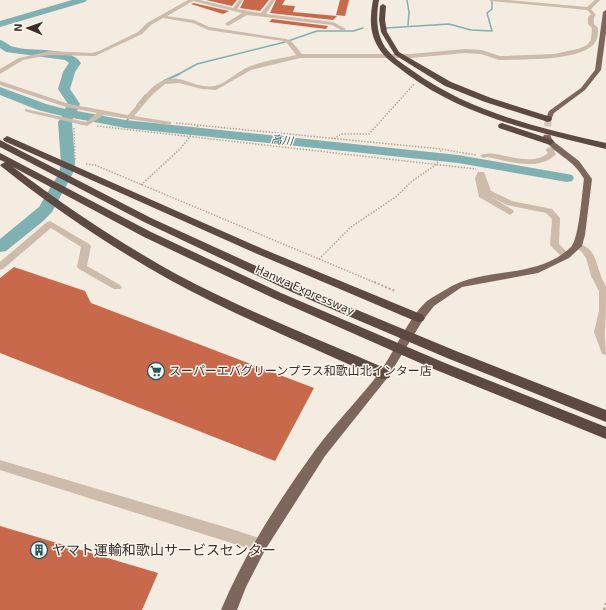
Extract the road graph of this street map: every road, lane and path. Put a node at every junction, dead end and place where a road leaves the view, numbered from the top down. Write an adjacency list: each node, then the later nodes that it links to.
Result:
1 (193, 0): 8 (street); 15 (street)
2 (241, 0): 10 (street)
3 (273, 0): 13 (street)
4 (376, 0): 20 (highway)
5 (384, 0): 20 (highway)
6 (491, 0): 9 (street)
7 (598, 0): 9 (street)
8 (213, 2): 10 (street)
9 (588, 9): 14 (street)
10 (234, 10): 12 (street)
11 (606, 12): 17 (main road)
12 (246, 13): 13 (street); 16 (street)
13 (264, 15): 18 (street)
14 (593, 15): 17 (street); 19 (street)
15 (163, 17): 19 (street); 21 (street)
16 (228, 24)
17 (604, 26): 27 (main road)
18 (343, 29)
19 (300, 56): 26 (street)
20 (397, 57): 22 (highway); 22 (highway)
21 (0, 72)
22 (420, 77): 27 (highway); 33 (path); 34 (highway); 36 (highway)
23 (0, 83): 25 (street)
24 (27, 110): 28 (street)
25 (101, 113): 26 (street); 28 (street)
26 (129, 117): 29 (street)
27 (548, 120)
28 (85, 123): 32 (path); 42 (path)
29 (169, 123): 30 (path)
30 (197, 126): 32 (path); 33 (path)
31 (0, 136): 42 (highway)
32 (190, 136): 41 (path); 45 (path)
33 (334, 139): 37 (path)
34 (552, 142): 39 (street); 48 (main road)
35 (0, 143): 44 (highway, Hanwa Expressway)
36 (606, 144)
37 (441, 150): 39 (path); 41 (path)
38 (0, 156): 44 (highway, Hanwa Expressway)
39 (484, 156)
40 (0, 161): 56 (highway)
41 (438, 163): 43 (path); 50 (path)
42 (79, 167): 45 (path); 54 (highway)
43 (481, 174): 47 (street); 49 (street)
44 (48, 176): 46 (highway, Hanwa Expressway)
45 (141, 184): 50 (path)
46 (71, 189): 57 (highway, Hanwa Expressway); 58 (highway, Hanwa Expressway)
47 (510, 212)
48 (577, 246): 49 (main road); 55 (street)
49 (566, 256): 54 (main road)
50 (319, 259): 53 (path)
51 (0, 267): 52 (street)
52 (117, 287)
53 (395, 291)
54 (419, 318): 56 (main road)
55 (606, 351)
56 (384, 374): 60 (main road)
57 (606, 416)
58 (606, 432)
59 (0, 464): 60 (street)
60 (260, 545): 62 (main road)
61 (606, 603): 63 (path)
62 (229, 610)
63 (604, 610)

